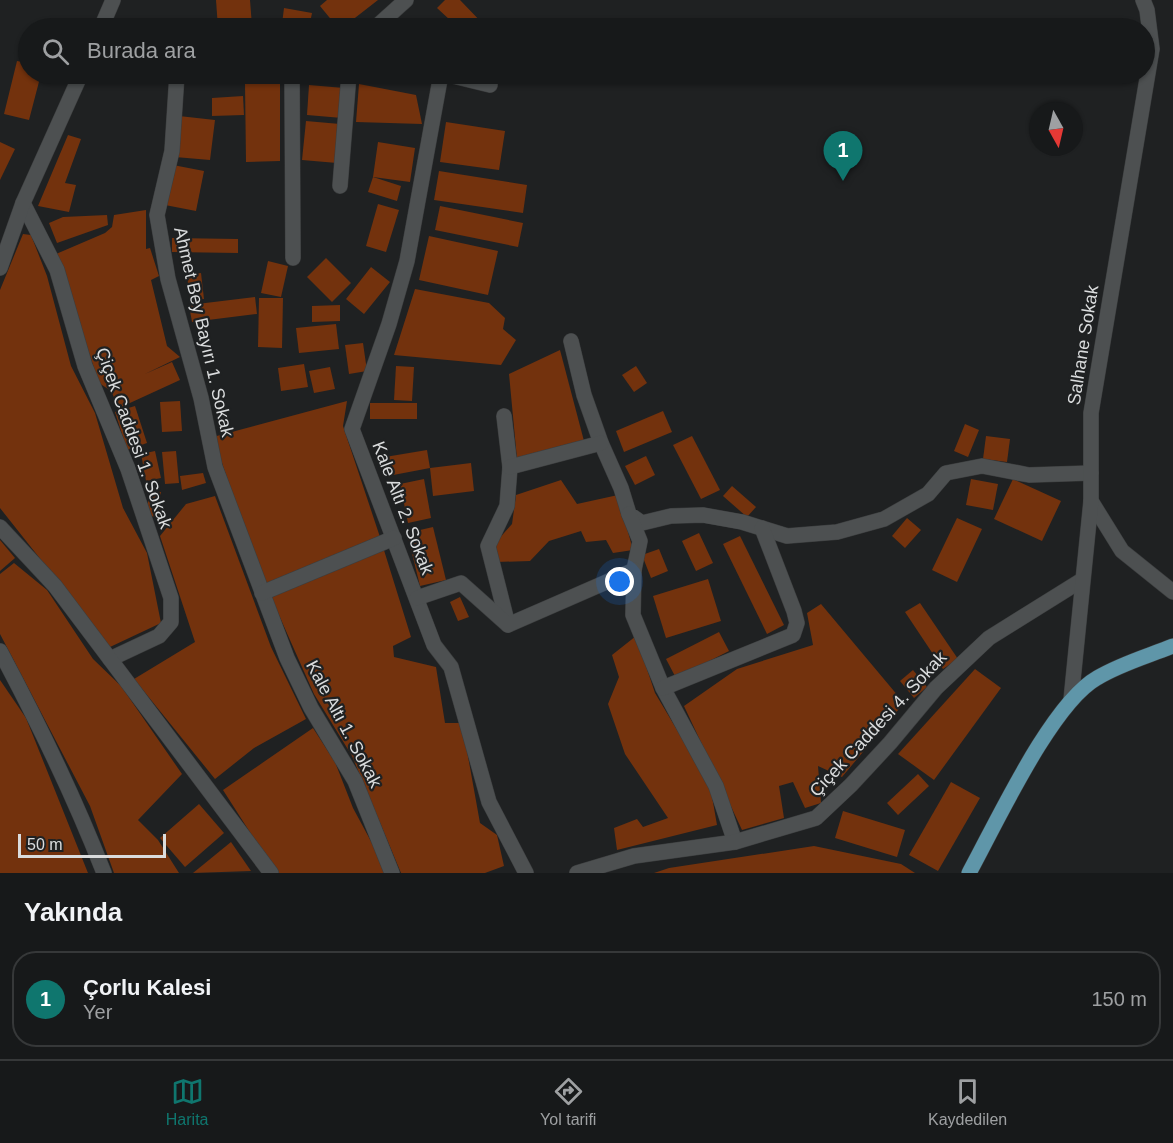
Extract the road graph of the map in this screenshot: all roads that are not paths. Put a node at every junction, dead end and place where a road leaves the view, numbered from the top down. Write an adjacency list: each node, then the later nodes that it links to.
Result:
1 (113, 0): 4 (street)
2 (406, 0): 5 (street)
3 (1143, 0): 6 (street, Salhane Sokak)
4 (105, 18)
5 (386, 18)
6 (1146, 18)
7 (77, 84): 16 (street)
8 (176, 84): 32 (street, Ahmet Bey Bayırı 1. Sokak)
9 (292, 84): 17 (street)
10 (349, 84): 15 (street)
11 (441, 84): 28 (street, Kale Altı 2. Sokak)
12 (482, 84): 14 (street)
13 (1146, 84): 23 (street, Salhane Sokak)
14 (490, 86)
15 (340, 186)
16 (23, 203): 18 (street); 37 (street, Çiçek Caddesi 1. Sokak)
17 (293, 258)
18 (0, 268)
19 (571, 341): 21 (street)
20 (504, 417): 22 (street)
21 (601, 443): 22 (street); 25 (street)
22 (510, 466): 34 (street)
23 (1091, 473): 24 (street, Salhane Sokak); 27 (street)
24 (1091, 501): 30 (street, Salhane Sokak); 31 (street)
25 (629, 514): 27 (street); 29 (street)
26 (0, 527): 37 (street)
27 (762, 528): 38 (street)
28 (394, 538): 32 (street); 33 (street, Kale Altı 2. Sokak)
29 (634, 570): 34 (street); 38 (street)
30 (1082, 580): 39 (street, Salhane Sokak); 40 (street, Çiçek Caddesi 4. Sokak)
31 (1173, 592)
32 (262, 593): 43 (street, Kale Altı 1. Sokak)
33 (417, 598): 34 (street); 44 (street, Kale Altı 2. Sokak)
34 (508, 626)
35 (1173, 646): 39 (main road)
36 (0, 651): 41 (street)
37 (110, 659): 42 (street)
38 (663, 688): 40 (street)
39 (1071, 700): 46 (main road)
40 (735, 842): 45 (street, Çiçek Caddesi 4. Sokak)
41 (104, 873)
42 (270, 873)
43 (392, 873)
44 (526, 873)
45 (577, 873)
46 (969, 873)

